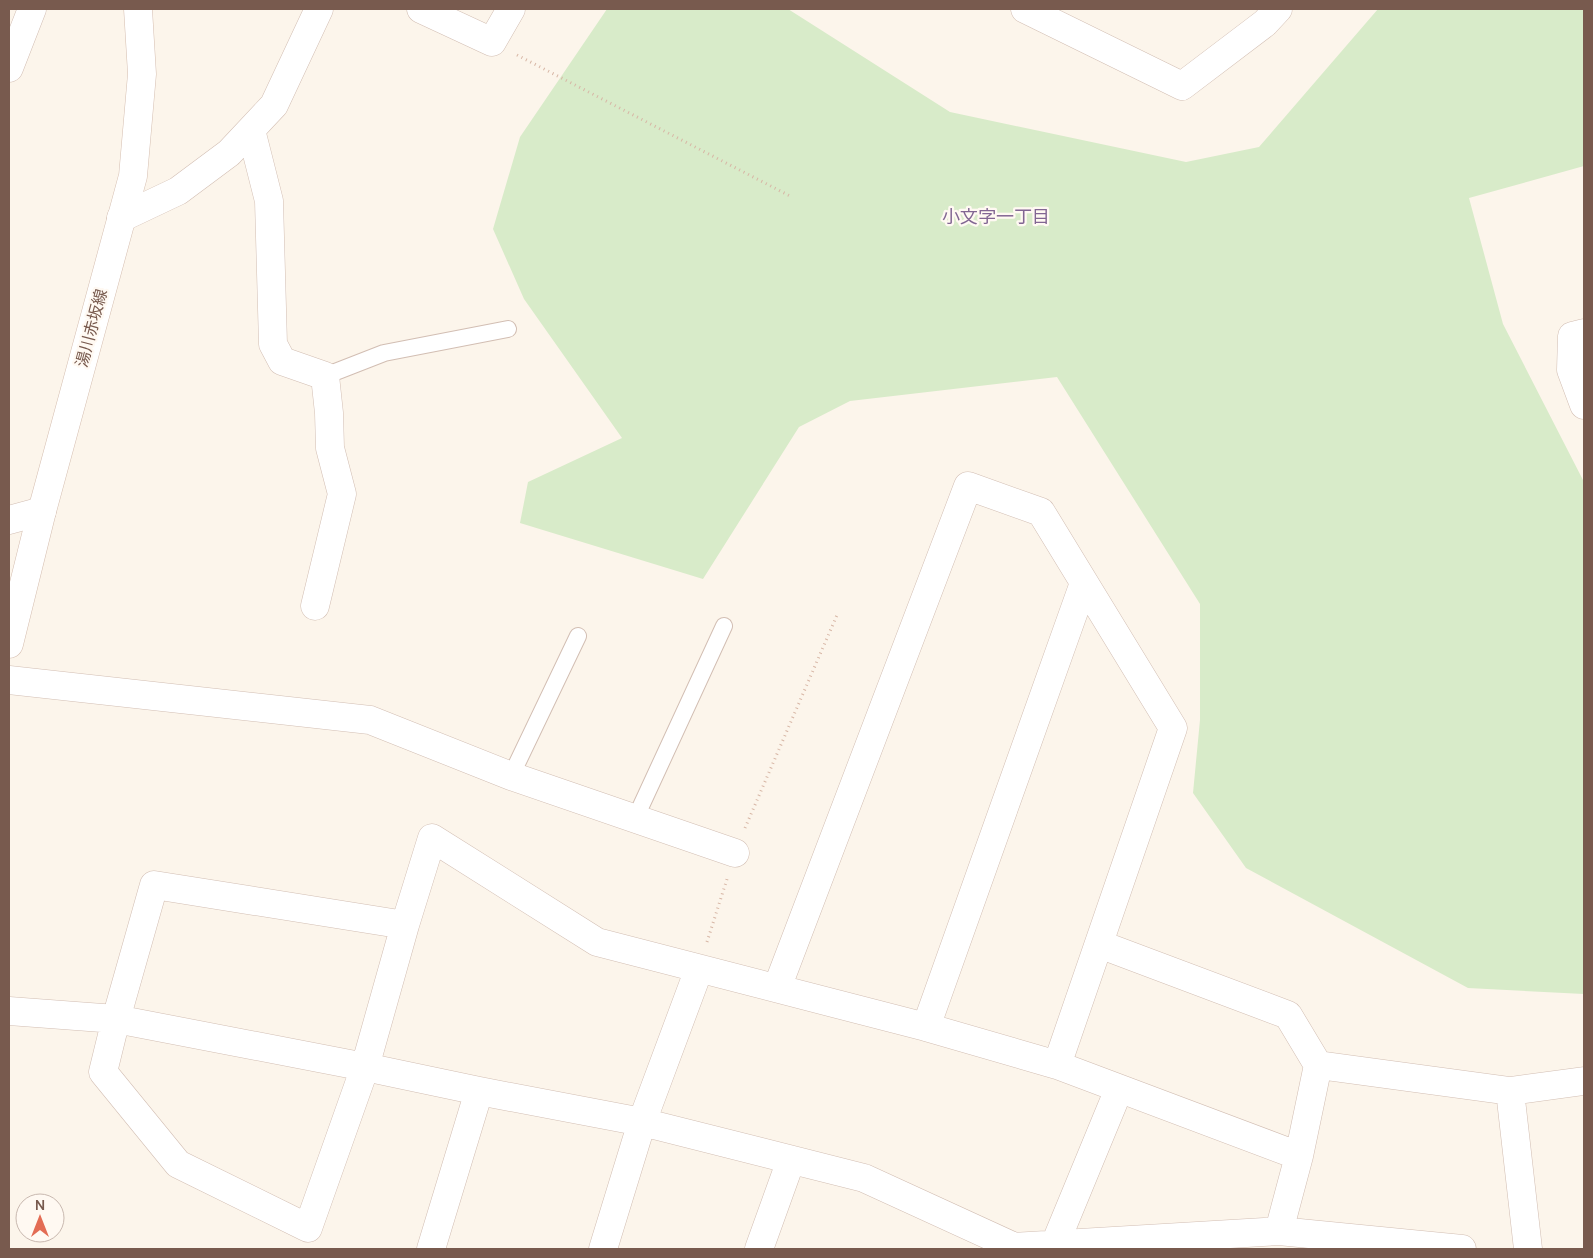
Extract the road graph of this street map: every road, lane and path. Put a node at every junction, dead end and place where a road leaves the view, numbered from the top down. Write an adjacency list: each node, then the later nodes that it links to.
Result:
1 (32, 9): 9 (street)
2 (138, 9): 12 (street, 湯川赤坂線)
3 (319, 9): 10 (street)
4 (421, 9): 8 (street)
5 (511, 9): 8 (street)
6 (1025, 9): 7 (street)
7 (1278, 9)
8 (492, 42): 11 (path)
9 (9, 68)
10 (250, 130): 12 (street); 15 (street)
11 (790, 196)
12 (121, 218): 17 (street, 湯川赤坂線)
13 (508, 329): 15 (lane)
14 (1584, 333): 16 (street)
15 (325, 376): 20 (street)
16 (1584, 405)
17 (42, 510): 18 (street); 24 (street, 湯川赤坂線)
18 (9, 520)
19 (1084, 583): 30 (street); 32 (street); 35 (street)
20 (315, 606)
21 (837, 615): 28 (path)
22 (724, 626): 27 (lane)
23 (578, 636): 26 (lane)
24 (9, 644)
25 (9, 680): 26 (street)
26 (511, 776): 27 (street)
27 (635, 819): 28 (street)
28 (734, 853): 31 (path)
29 (405, 926): 31 (street); 34 (street); 38 (street)
30 (1099, 944): 36 (street); 37 (street)
31 (698, 969): 32 (street); 43 (street)
32 (777, 988): 35 (street)
33 (9, 1011): 34 (street)
34 (116, 1019): 38 (street); 38 (street)
35 (926, 1028): 36 (street)
36 (1057, 1065): 40 (street)
37 (1318, 1065): 42 (street); 44 (street)
38 (365, 1067): 41 (street)
39 (1584, 1080): 42 (street)
40 (1119, 1089): 44 (street); 47 (street)
41 (479, 1091): 43 (street); 49 (street)
42 (1510, 1091): 53 (street)
43 (642, 1122): 45 (street); 50 (street)
44 (1299, 1156): 46 (street)
45 (791, 1160): 48 (street); 51 (street)
46 (1279, 1232): 47 (street); 52 (street)
47 (1055, 1244): 48 (street)
48 (1016, 1248)
49 (431, 1249)
50 (602, 1249)
51 (759, 1249)
52 (1462, 1249)
53 (1528, 1249)

